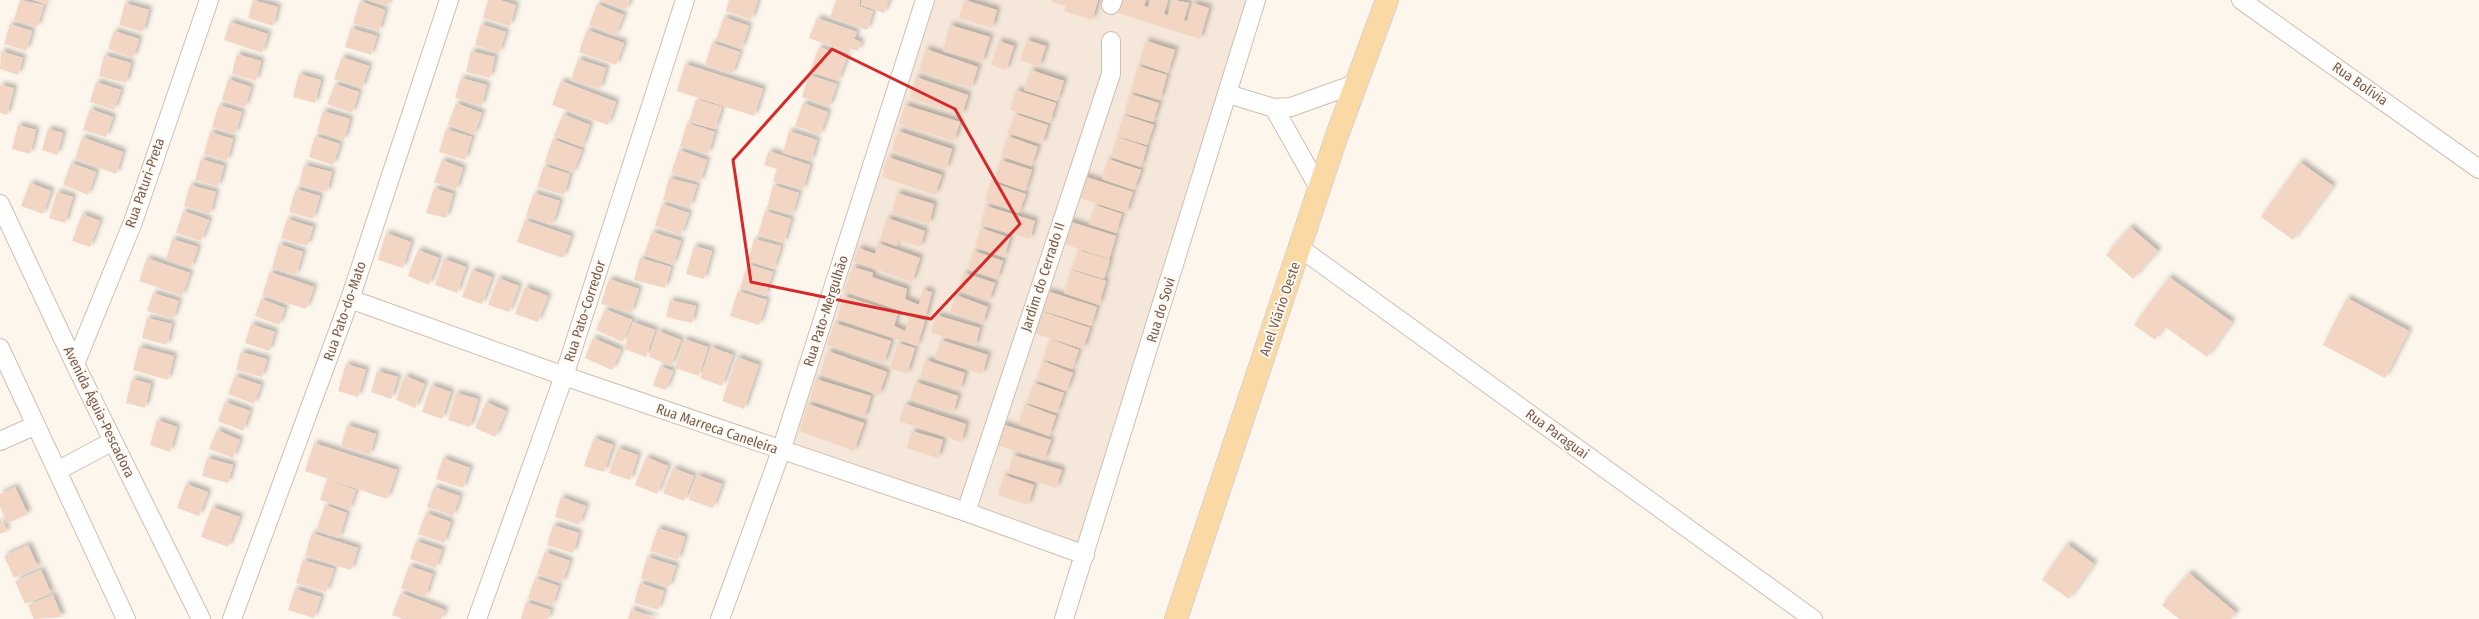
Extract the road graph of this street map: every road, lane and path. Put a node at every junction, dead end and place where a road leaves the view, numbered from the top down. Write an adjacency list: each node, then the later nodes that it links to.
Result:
1 (209, 0): 18 (street, Rua Paturi-Preta)
2 (449, 0): 16 (street, Rua Pato-do-Mato)
3 (685, 0): 19 (street, Rua Pato-Corredor)
4 (925, 0): 23 (street, Rua Pato-Mergulhão)
5 (1256, 0): 10 (street, Rua do Sovi)
6 (1387, 0): 9 (main road, Anel Viário Oeste)
7 (2241, 0): 12 (street, Rua Bolívia)
8 (1111, 41): 25 (street, Jardim do Cerrado II)
9 (1355, 84): 11 (street); 13 (main road, Anel Viário Oeste)
10 (1228, 94): 11 (street); 26 (street, Rua do Sovi)
11 (1274, 108): 13 (street)
12 (2479, 169)
13 (1319, 188): 15 (main road, Anel Viário Oeste)
14 (0, 204): 18 (street, Avenida Águia-Pescadora)
15 (1300, 248): 33 (main road, Anel Viário Oeste); 34 (street, Rua Paraguai)
16 (350, 299): 19 (street, Rua Marreca Caneleira); 29 (street, Rua Pato-do-Mato)
17 (0, 348): 20 (street)
18 (75, 364): 22 (street, Avenida Águia-Pescadora)
19 (564, 376): 23 (street, Rua Marreca Caneleira); 30 (street, Rua Pato-Corredor)
20 (36, 425): 21 (street); 24 (street)
21 (0, 441)
22 (113, 441): 24 (street); 28 (street, Avenida Águia-Pescadora)
23 (781, 451): 25 (street, Rua Marreca Caneleira); 31 (street, Rua Pato-Mergulhão)
24 (57, 471): 27 (street)
25 (966, 512): 26 (street, Rua Marreca Caneleira)
26 (1085, 555): 32 (street, Rua do Sovi)
27 (126, 619)
28 (201, 619)
29 (232, 619)
30 (477, 619)
31 (720, 619)
32 (1064, 619)
33 (1176, 619)
34 (1813, 619)

